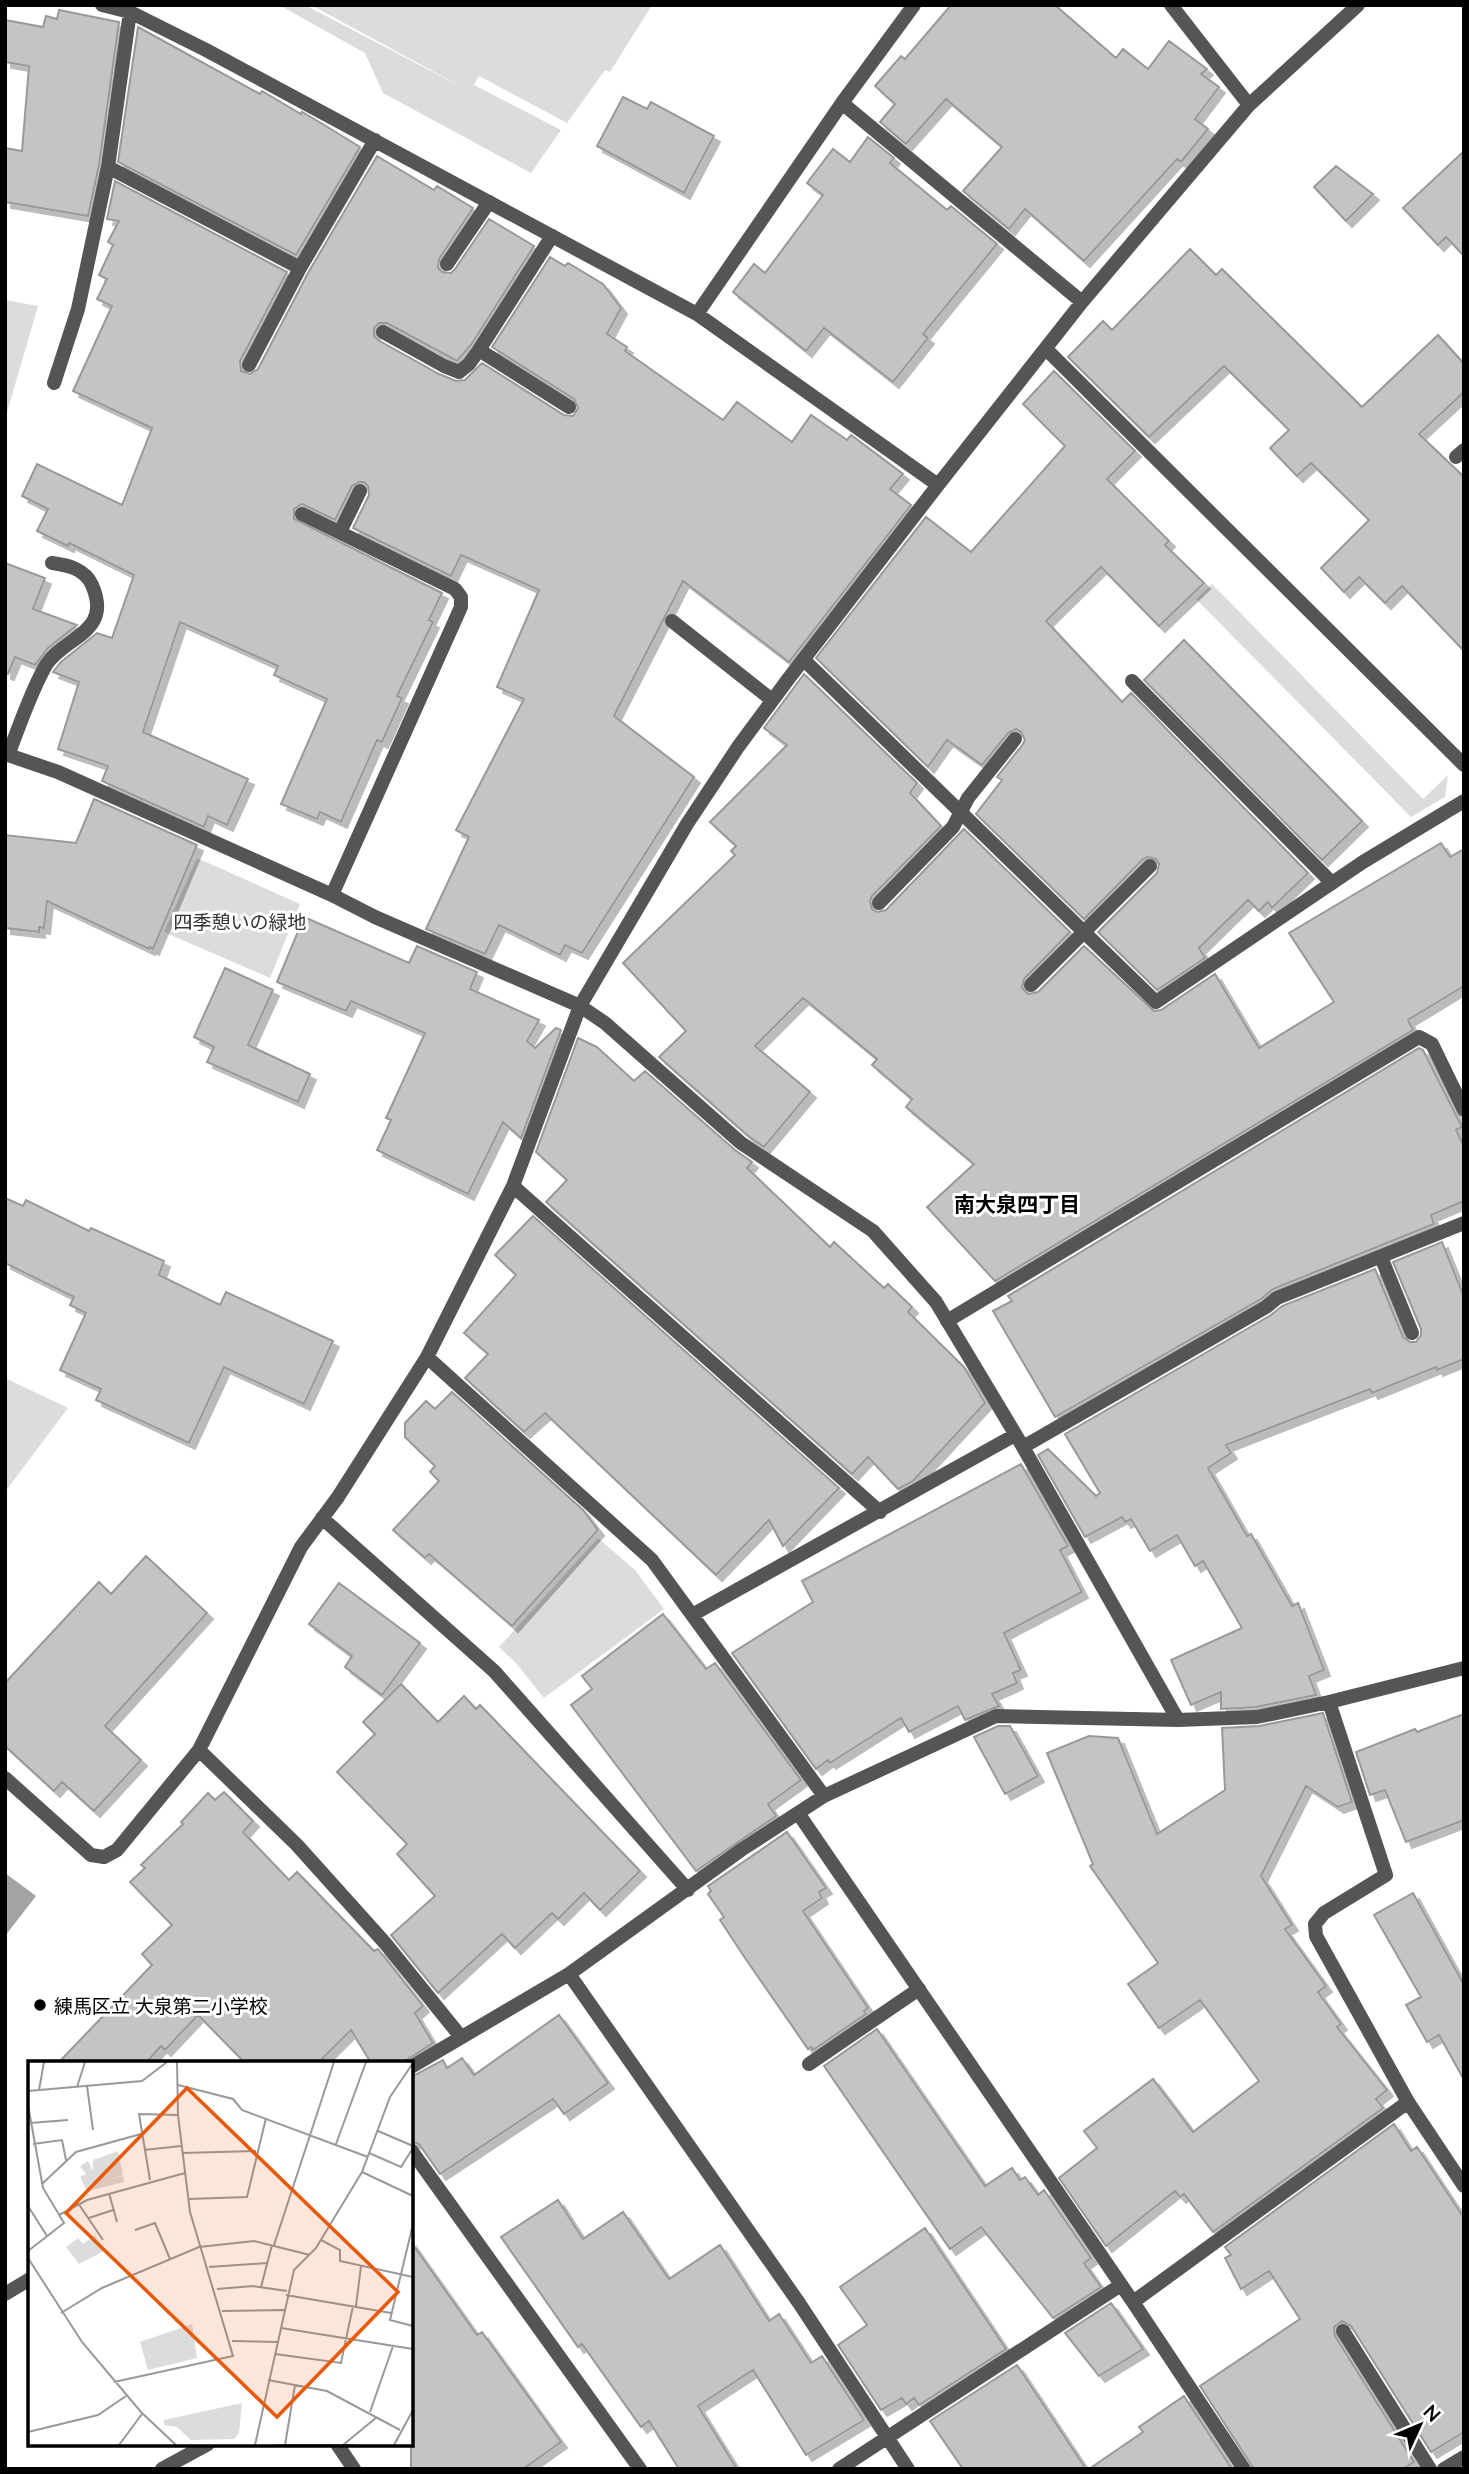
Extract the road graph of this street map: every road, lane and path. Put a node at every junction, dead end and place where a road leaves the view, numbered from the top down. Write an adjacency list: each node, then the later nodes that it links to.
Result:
1 (102, 5): 5 (street)
2 (914, 5): 6 (street)
3 (1171, 5): 7 (street)
4 (1358, 5): 7 (street)
5 (130, 12): 8 (street); 9 (street)
6 (842, 103): 14 (street); 15 (street)
7 (1249, 105): 14 (street)
8 (375, 140): 10 (street); 13 (street)
9 (108, 167): 13 (street); 20 (street)
10 (489, 202): 11 (street); 12 (street)
11 (552, 236): 15 (street); 18 (street)
12 (447, 264)
13 (300, 268): 19 (street)
14 (1082, 302): 17 (street)
15 (697, 314): 22 (street)
16 (383, 332): 18 (street)
17 (1046, 349): 22 (street); 33 (street)
18 (479, 350): 21 (street)
19 (249, 365)
20 (54, 383)
21 (569, 407)
22 (938, 485): 28 (street)
23 (360, 491): 25 (street)
24 (302, 514): 25 (street)
25 (340, 532): 38 (street)
26 (52, 563): 32 (street)
27 (672, 621): 30 (street)
28 (804, 660): 30 (street); 35 (street)
29 (1132, 681): 37 (street)
30 (772, 699): 42 (street)
31 (1015, 739): 35 (street)
32 (7, 754): 38 (street)
33 (1464, 765)
34 (1464, 801): 37 (street)
35 (961, 811): 39 (street); 40 (street)
36 (1150, 866): 40 (street)
37 (1332, 883): 40 (street)
38 (332, 895): 42 (street)
39 (879, 903)
40 (1084, 932): 41 (street)
41 (1031, 985)
42 (580, 1006): 44 (street); 47 (street)
43 (1464, 1110): 47 (street)
44 (513, 1185): 49 (street); 51 (street)
45 (1464, 1223): 46 (street)
46 (1381, 1257): 48 (street); 50 (street)
47 (947, 1321): 50 (street)
48 (1412, 1333)
49 (427, 1357): 52 (street); 53 (street)
50 (1019, 1441): 51 (street); 56 (street)
51 (880, 1512): 53 (street)
52 (322, 1518): 57 (street); 61 (street)
53 (692, 1615): 59 (street)
54 (1464, 1668): 55 (street)
55 (1329, 1702): 56 (street); 67 (street)
56 (1178, 1720): 59 (street)
57 (200, 1750): 58 (street); 64 (street)
58 (5, 1778)
59 (824, 1796): 60 (street)
60 (798, 1813): 61 (street); 63 (street)
61 (688, 1890): 62 (street)
62 (569, 1974): 64 (street); 75 (street)
63 (919, 1989): 65 (street); 71 (street)
64 (461, 2038): 66 (street)
65 (809, 2064)
66 (413, 2066)
67 (1408, 2102): 69 (street); 73 (street)
68 (413, 2153): 81 (street)
69 (1464, 2186)
70 (28, 2280): 72 (street)
71 (1121, 2285): 73 (street); 75 (street)
72 (5, 2294)
73 (1133, 2302): 84 (street)
74 (1343, 2331): 85 (street)
75 (887, 2439): 82 (street); 83 (street)
76 (204, 2446): 79 (street)
77 (338, 2446): 80 (street)
78 (1464, 2457): 86 (street)
79 (162, 2469)
80 (354, 2469)
81 (640, 2469)
82 (839, 2469)
83 (908, 2469)
84 (1244, 2469)
85 (1430, 2469)
86 (1444, 2469)

